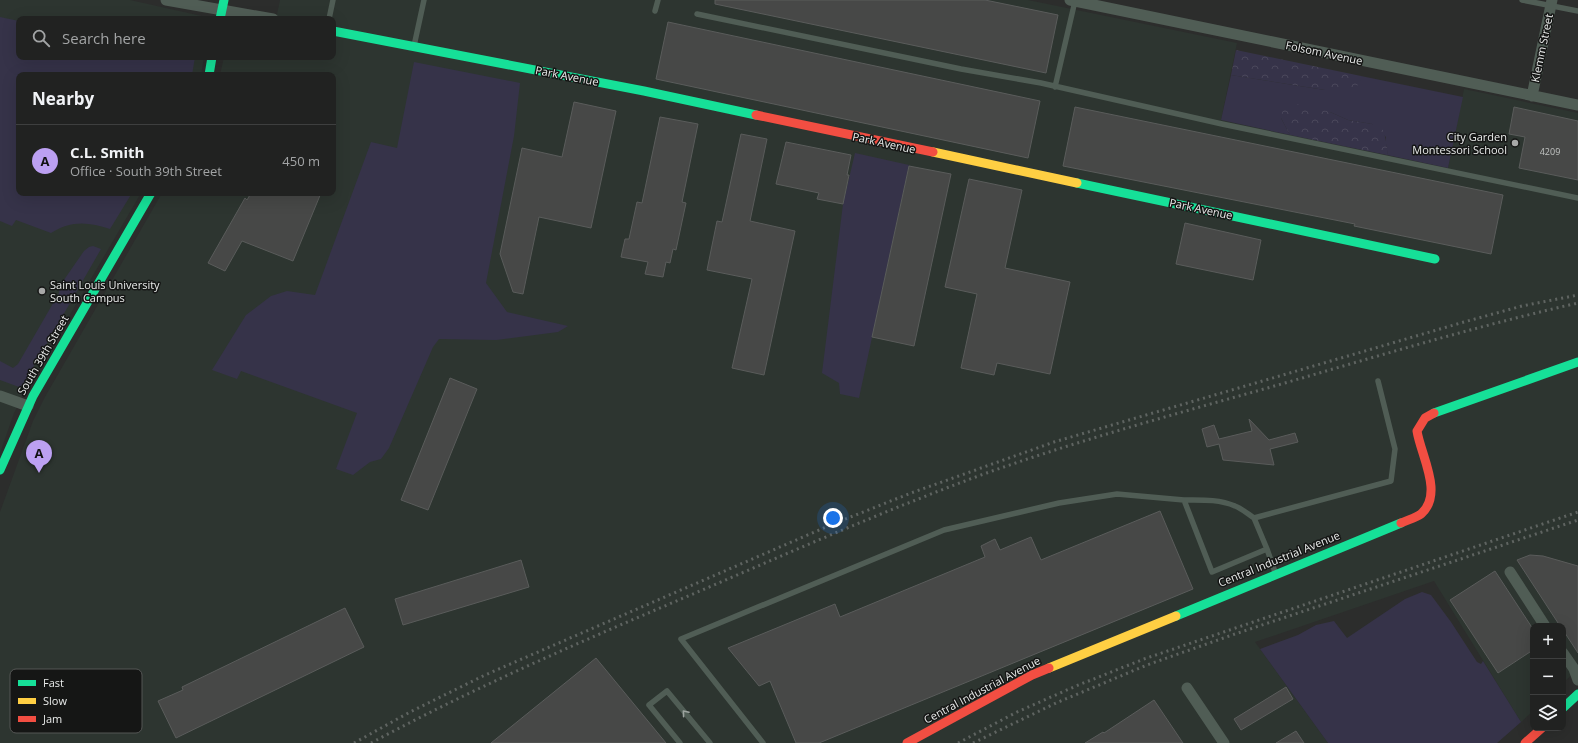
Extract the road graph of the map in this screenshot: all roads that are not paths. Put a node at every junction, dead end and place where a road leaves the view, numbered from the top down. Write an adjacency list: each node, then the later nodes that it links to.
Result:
1 (166, 0): 8 (street)
2 (333, 0): 13 (lane)
3 (424, 0): 15 (lane)
4 (658, 0): 9 (lane)
5 (1074, 0): 18 (lane); 19 (street, Folsom Avenue)
6 (1522, 0): 7 (lane)
7 (1552, 3): 10 (lane); 19 (street, Klemm Street)
8 (222, 9): 12 (street)
9 (655, 11)
10 (1578, 11)
11 (697, 14): 18 (lane)
12 (258, 16)
13 (330, 16)
14 (336, 32): 15 (street, Park Avenue)
15 (414, 47): 23 (street, Park Avenue)
16 (211, 60): 17 (street)
17 (209, 72)
18 (1055, 87): 22 (lane)
19 (1532, 96): 20 (street, Folsom Avenue)
20 (1578, 105)
21 (149, 196): 27 (street, South 39th Street)
22 (1578, 198)
23 (1435, 259)
24 (1578, 362): 33 (street, Central Industrial Avenue)
25 (1378, 381): 30 (lane)
26 (0, 396): 27 (street)
27 (28, 406): 28 (street, South 39th Street)
28 (0, 470)
29 (1184, 500): 30 (lane); 31 (lane); 43 (lane)
30 (1254, 518): 31 (lane)
31 (1267, 549): 33 (lane)
32 (1510, 572): 34 (street)
33 (1276, 574): 44 (street, Central Industrial Avenue)
34 (1544, 623)
35 (1566, 657): 36 (street)
36 (1578, 680)
37 (1186, 688): 45 (street)
38 (1578, 694): 39 (street)
39 (1566, 705)
40 (1539, 731): 46 (street)
41 (680, 743): 42 (lane, one-way to 41)
42 (710, 743)
43 (763, 743)
44 (907, 743)
45 (1224, 743)
46 (1525, 743)

